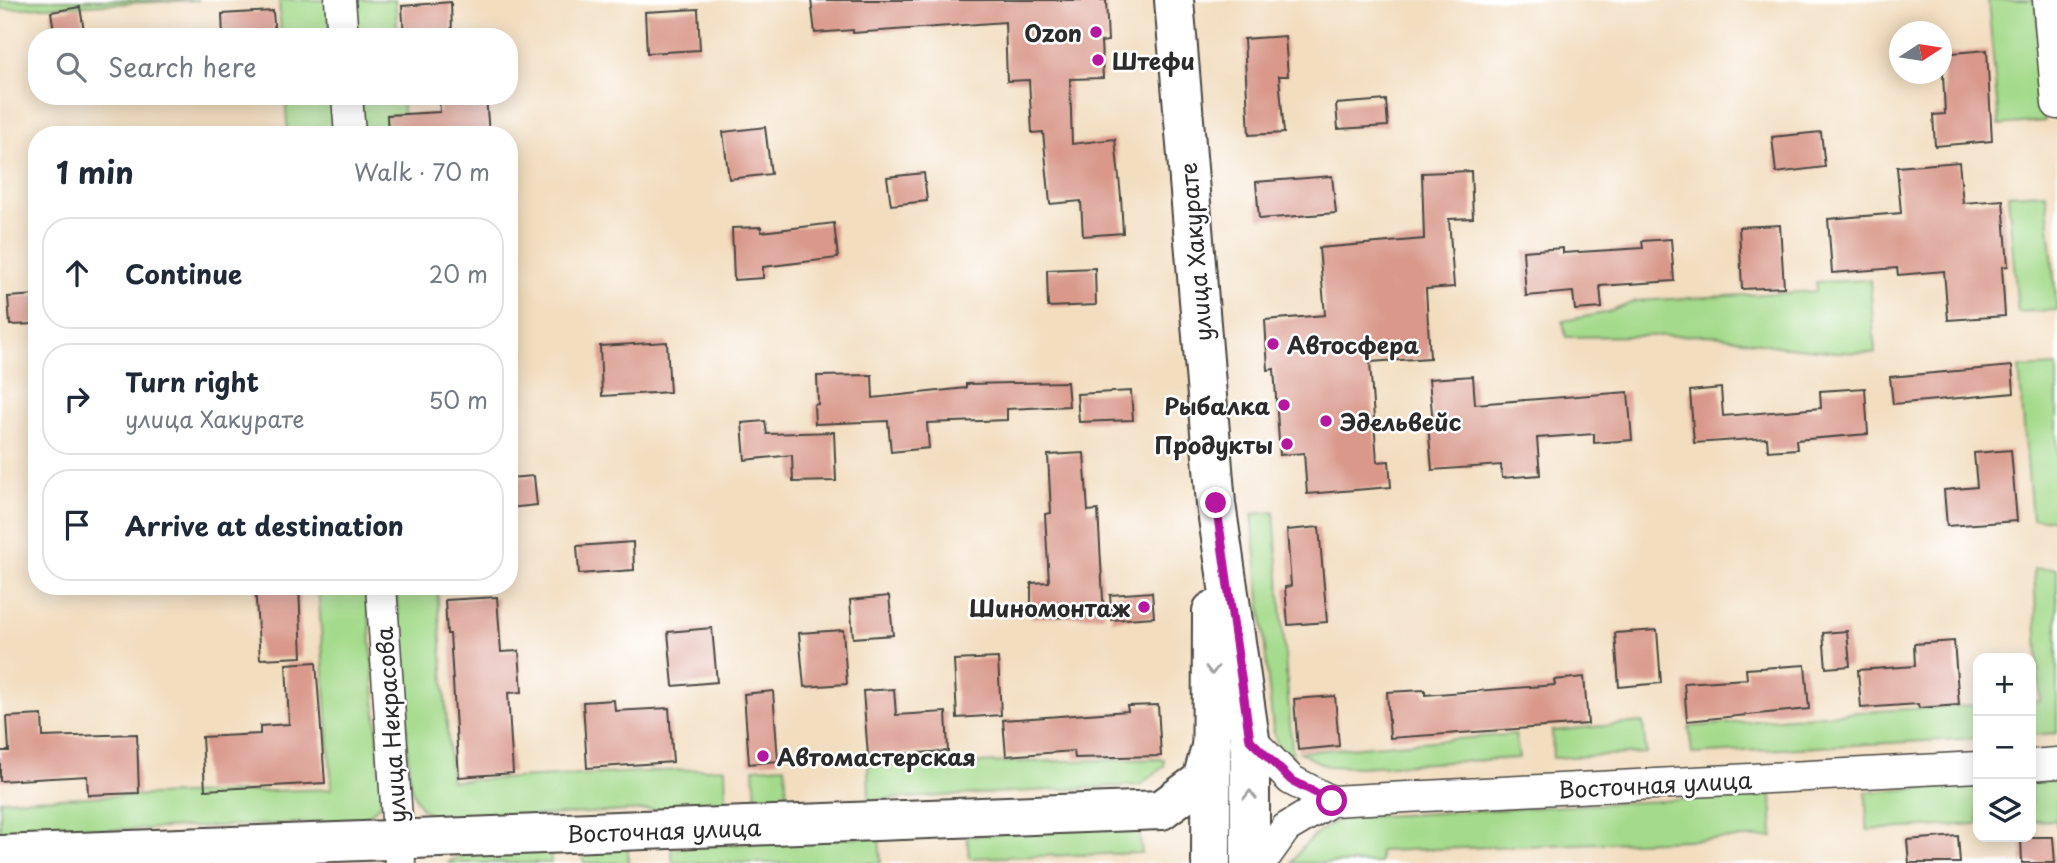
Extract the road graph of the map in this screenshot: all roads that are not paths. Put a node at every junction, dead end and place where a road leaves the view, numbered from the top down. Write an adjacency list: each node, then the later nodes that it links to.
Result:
1 (340, 0): 4 (street)
2 (1174, 0): 8 (street, улица Хакурате)
3 (2048, 0): 5 (street)
4 (342, 28)
5 (2057, 104)
6 (348, 105): 7 (street)
7 (349, 126)
8 (1216, 503): 10 (street, улица Хакурате); 11 (street, улица Хакурате, one-way to 11)
9 (382, 595): 17 (street, улица Некрасова)
10 (1250, 740): 15 (street); 20 (street, улица Хакурате, one-way to 10)
11 (1212, 743): 16 (street); 19 (street, улица Хакурате)
12 (2057, 763): 13 (street)
13 (2036, 765)
14 (1973, 767): 15 (street, Восточная улица)
15 (1332, 801): 21 (street)
16 (1161, 810): 17 (street, Восточная улица); 19 (street)
17 (399, 852): 18 (street, Восточная улица)
18 (0, 855)
19 (1210, 863)
20 (1250, 863)
21 (1261, 863)

